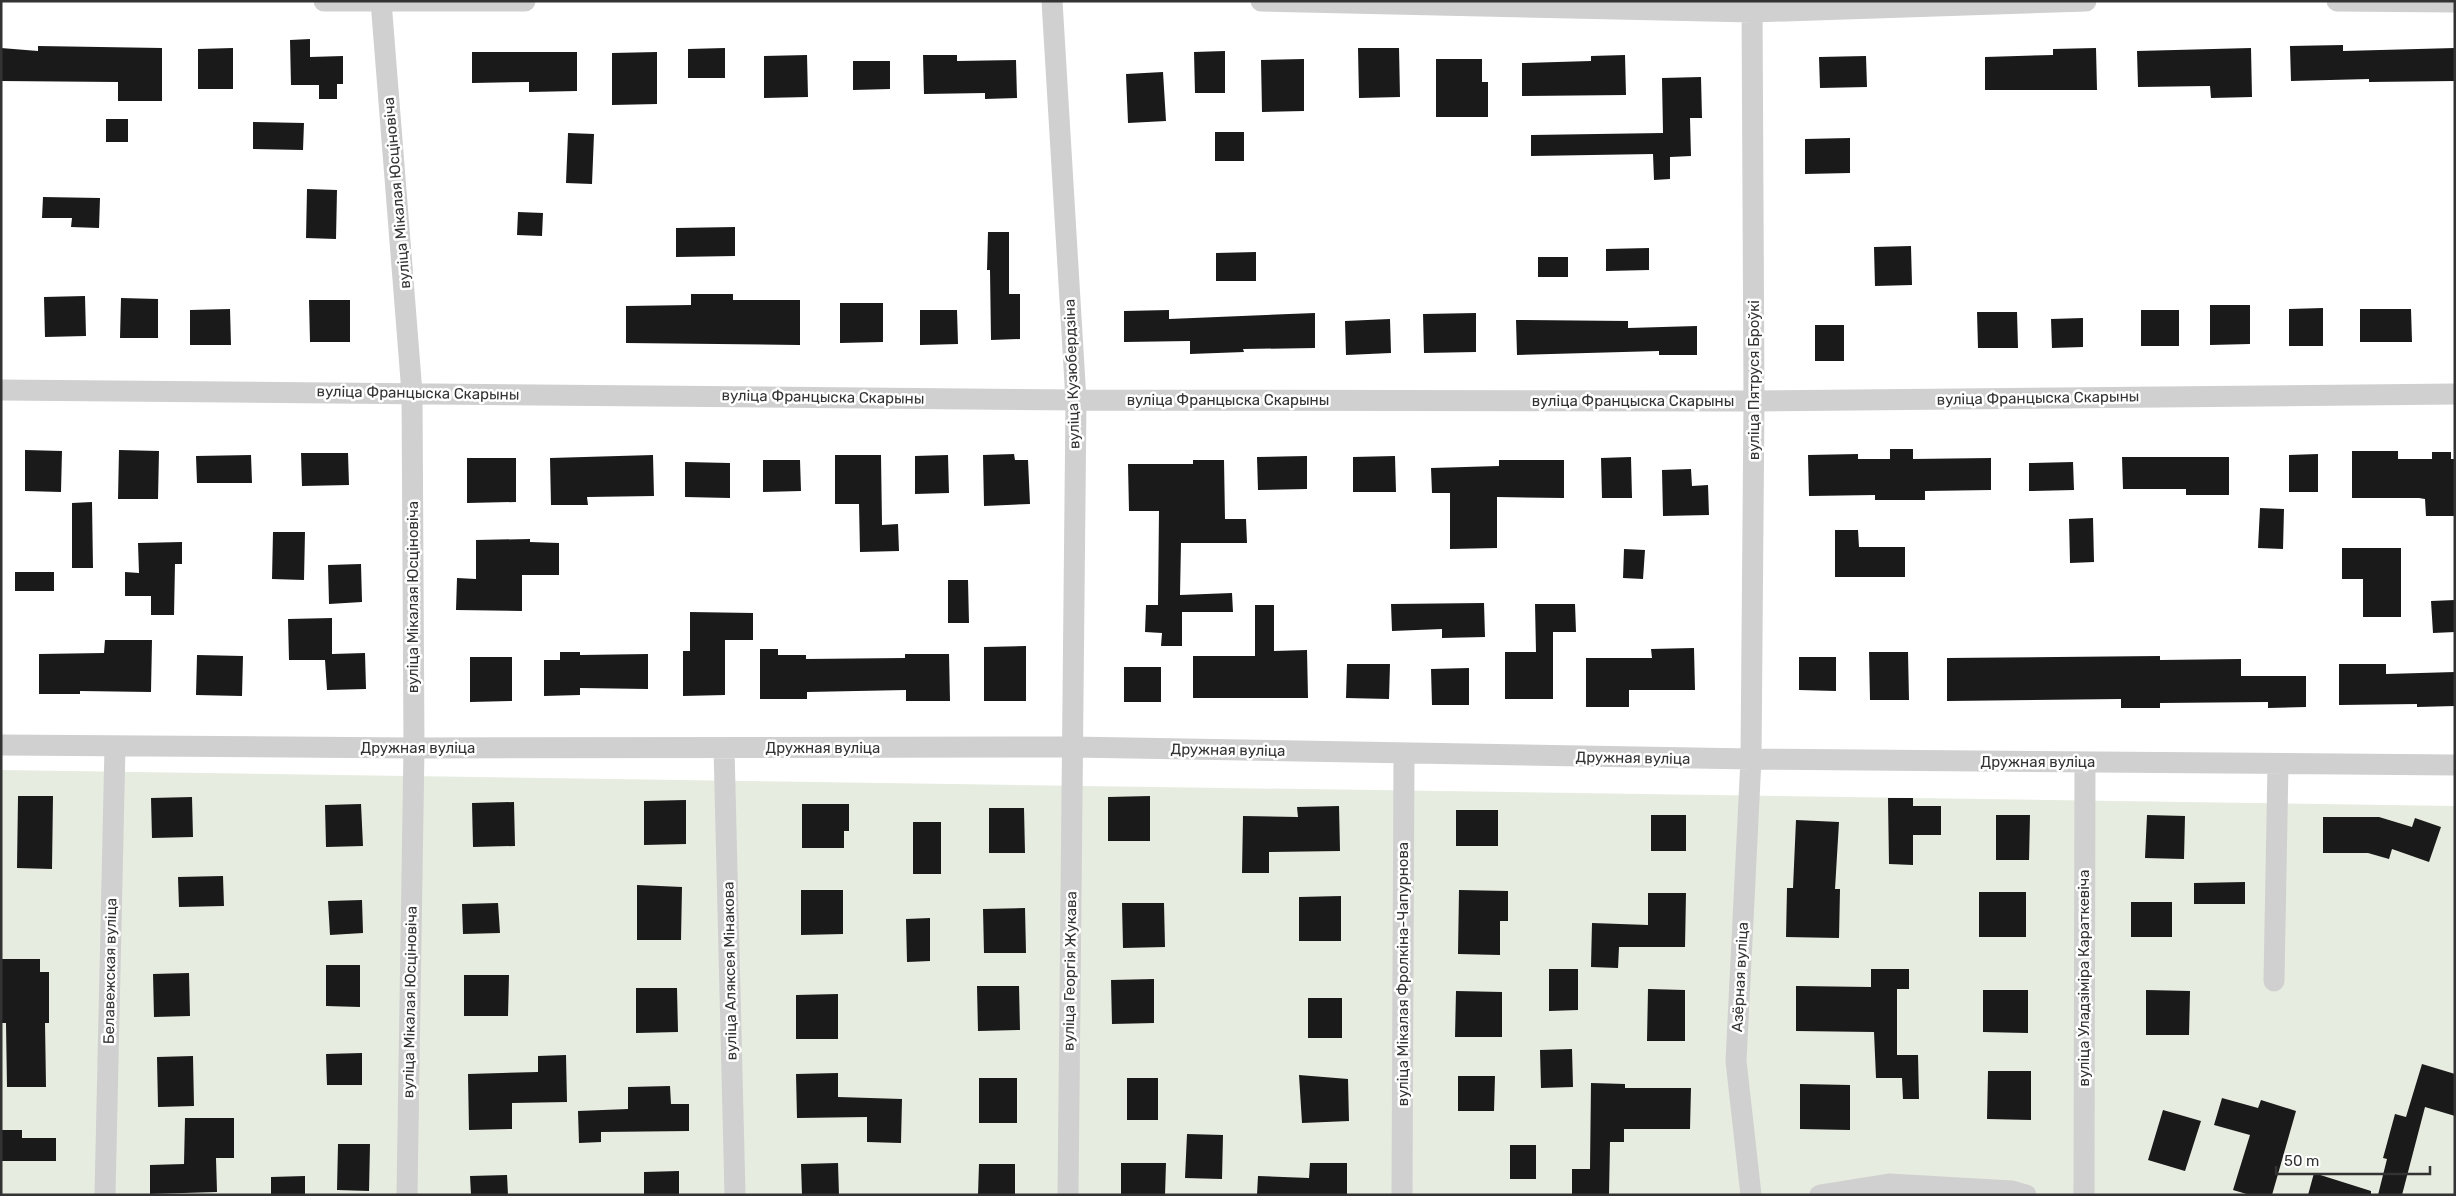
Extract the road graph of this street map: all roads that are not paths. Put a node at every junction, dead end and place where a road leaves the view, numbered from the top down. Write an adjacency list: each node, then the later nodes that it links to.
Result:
1 (324, 1): 7 (street)
2 (525, 1): 7 (street)
3 (1052, 1): 13 (street, вуліца Кузюбердзіна)
4 (1261, 1): 9 (street)
5 (2086, 1): 9 (street)
6 (2337, 1): 8 (street)
7 (381, 2): 11 (street, вуліца Мікалая Юсціновіча)
8 (2455, 2)
9 (1753, 6): 14 (street, вуліца Пятруся Броўкі)
10 (1, 390): 11 (street, вуліца Францыска Скарыны)
11 (412, 393): 13 (street, вуліца Францыска Скарыны); 18 (street, вуліца Мікалая Юсціновіча)
12 (2455, 394): 14 (street, вуліца Францыска Скарыны)
13 (1076, 400): 14 (street, вуліца Францыска Скарыны); 17 (street, вуліца Кузюбердзіна)
14 (1754, 401): 21 (street, вуліца Пятруся Броўкі)
15 (1, 745): 16 (street, Дружная вуліца)
16 (115, 746): 18 (street, Дружная вуліца); 26 (street, Белавежская вуліца)
17 (1073, 747): 19 (street, Дружная вуліца); 20 (street, Дружная вуліца); 29 (street, вуліца Георгія Жукава)
18 (414, 748): 19 (street, Дружная вуліца); 27 (street, вуліца Мікалая Юсціновіча)
19 (724, 748): 28 (street, вуліца Аляксея Мінакова)
20 (1404, 754): 21 (street, Дружная вуліца); 30 (street, вуліца Мікалая Фролкіна-Чапурнова)
21 (1751, 760): 22 (street, Дружная вуліца); 31 (street, Азёрная вуліца)
22 (2085, 762): 23 (street, Дружная вуліца); 34 (street, вуліца Уладзіміра Караткевіча)
23 (2278, 764): 24 (street, Дружная вуліца); 25 (street)
24 (2455, 765)
25 (2274, 981)
26 (104, 1195)
27 (407, 1195)
28 (735, 1195)
29 (1068, 1195)
30 (1402, 1195)
31 (1751, 1195)
32 (1820, 1195): 33 (street)
33 (2026, 1195)
34 (2084, 1195)

